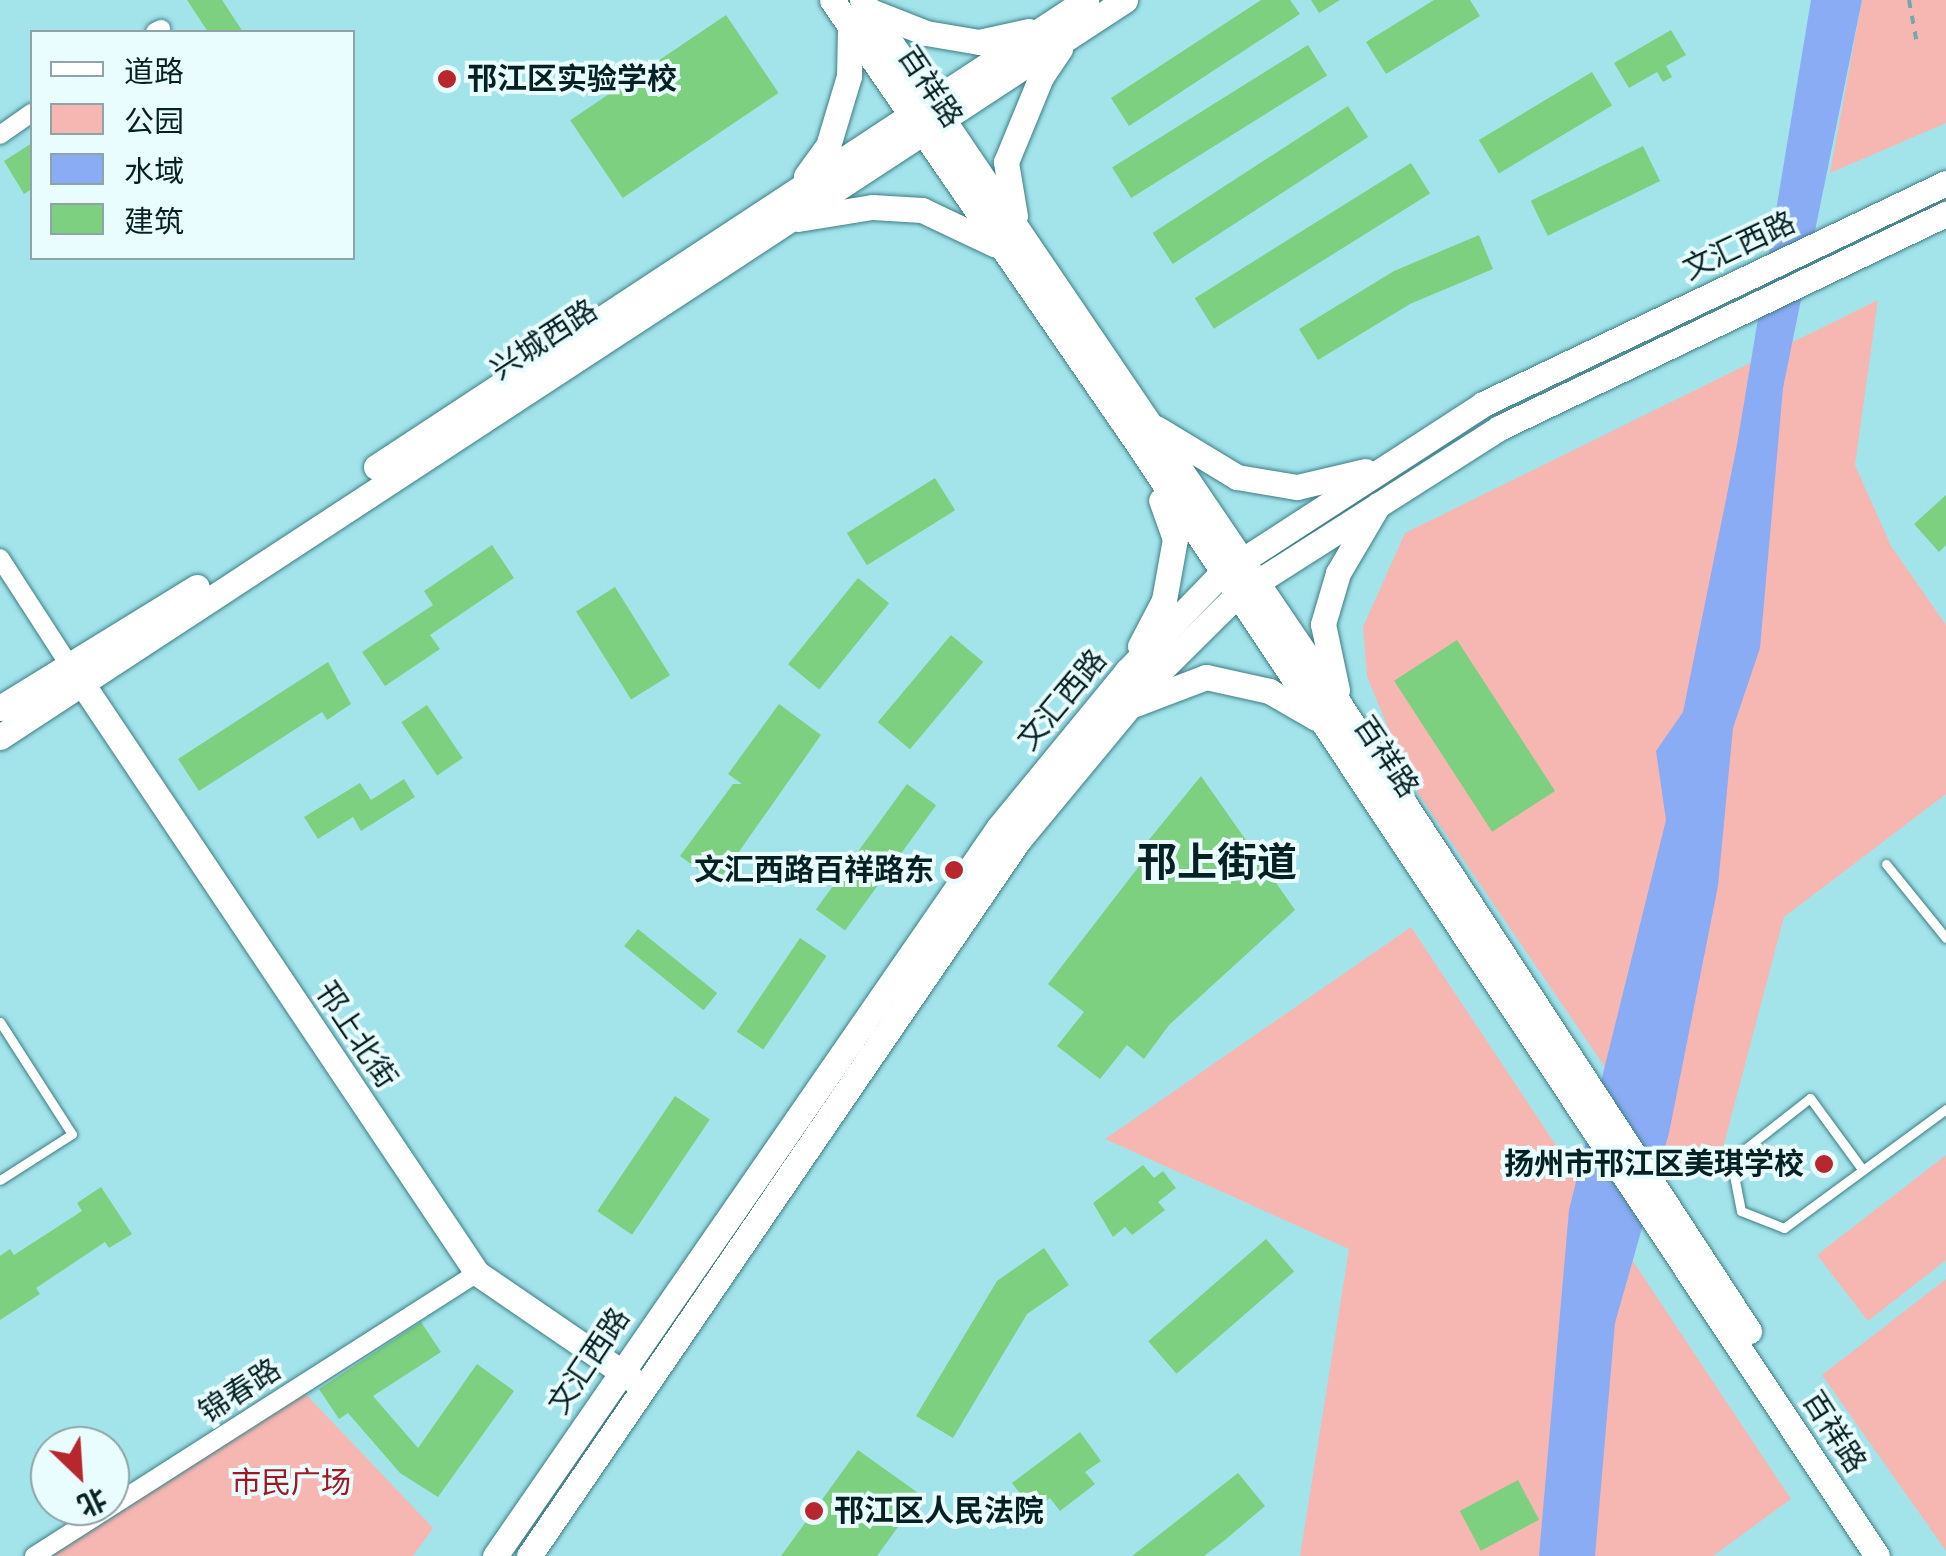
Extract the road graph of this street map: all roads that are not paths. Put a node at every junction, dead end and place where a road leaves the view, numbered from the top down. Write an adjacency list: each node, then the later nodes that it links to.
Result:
1 (832, 0): 4 (street, 百祥路)
2 (1086, 0): 5 (street, 兴城西路)
3 (1125, 0): 5 (street, 兴城西路)
4 (861, 12): 5 (street); 6 (street, 百祥路); 8 (street, 百祥路); 11 (street)
5 (1056, 32): 6 (street, 兴城西路); 14 (street)
6 (940, 110): 8 (street, 兴城西路); 14 (street, 百祥路)
7 (30, 114): 9 (street)
8 (917, 126): 11 (street, 兴城西路); 13 (street, 兴城西路); 15 (street, 百祥路)
9 (0, 135)
10 (1946, 184): 18 (street, 文汇西路)
11 (796, 189): 23 (street, 兴城西路)
12 (1946, 214): 19 (street, 文汇西路)
13 (788, 221): 15 (street); 23 (street, 兴城西路)
14 (1017, 226): 16 (street, 百祥路)
15 (1001, 247): 17 (street, 百祥路)
16 (1148, 423): 18 (street); 21 (street, 百祥路)
17 (1144, 453): 21 (street, 百祥路); 22 (street)
18 (1384, 467): 21 (street, 文汇西路)
19 (1381, 500): 21 (street, 文汇西路); 26 (street)
20 (0, 558): 23 (street)
21 (1238, 578): 22 (street, 文汇西路); 24 (street, 文汇西路); 26 (street, 百祥路)
22 (1126, 671): 36 (street, 文汇西路)
23 (75, 674): 25 (street, 兴城西路); 27 (street, 兴城西路); 35 (street, 邗上北街)
24 (1130, 706): 26 (street); 37 (street, 文汇西路)
25 (0, 708)
26 (1331, 713): 34 (street, 百祥路)
27 (0, 737)
28 (1886, 864): 29 (lane)
29 (1946, 938)
30 (0, 1022): 33 (lane)
31 (1946, 1109): 32 (lane)
32 (1862, 1169): 32 (lane)
33 (0, 1180)
34 (1660, 1212): 41 (street, 百祥路); 42 (street, 百祥路)
35 (476, 1273): 36 (street, 邗上北街); 38 (street, 锦春路)
36 (620, 1371): 37 (street, 邗上北街); 39 (street, 文汇西路)
37 (645, 1388): 40 (street, 文汇西路)
38 (34, 1556)
39 (495, 1556)
40 (529, 1556)
41 (1877, 1556)
42 (1896, 1556)

